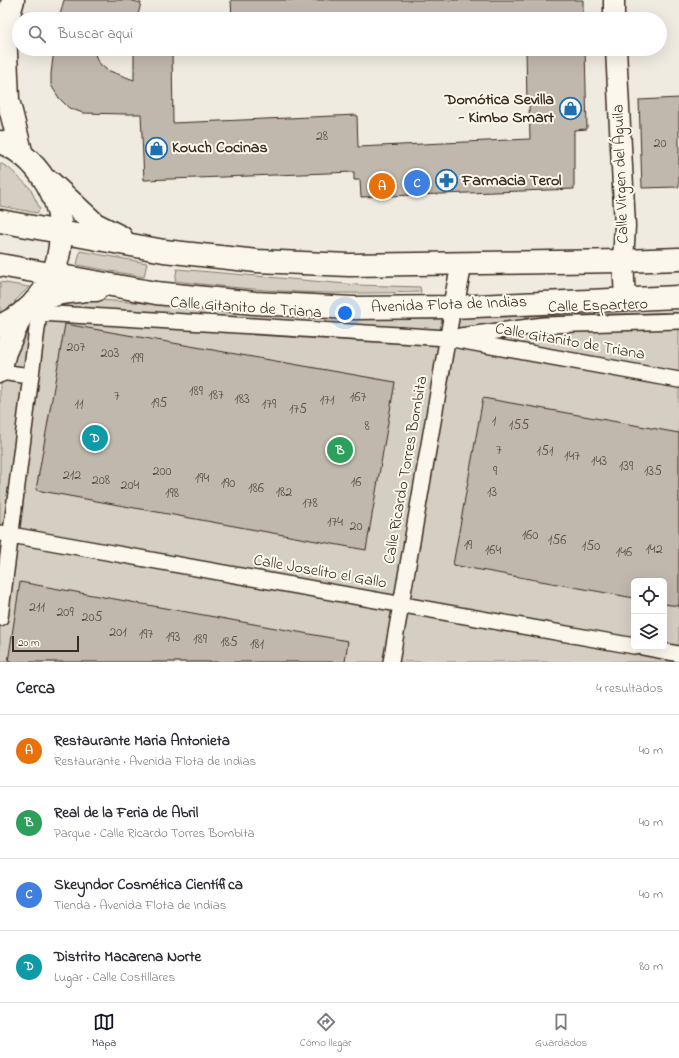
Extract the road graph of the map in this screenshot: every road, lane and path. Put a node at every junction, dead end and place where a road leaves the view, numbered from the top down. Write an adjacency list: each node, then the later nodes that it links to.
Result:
1 (12, 0): 4 (main road)
2 (614, 0): 3 (street)
3 (614, 12)
4 (3, 34): 7 (main road)
5 (616, 56): 13 (street, Calle Virgen del Águila)
6 (0, 142): 7 (main road)
7 (22, 155): 8 (main road)
8 (40, 172): 10 (main road); 11 (main road)
9 (0, 221): 10 (main road)
10 (61, 233): 11 (main road); 16 (main road)
11 (142, 247): 14 (main road)
12 (679, 259): 13 (main road)
13 (623, 261): 14 (main road); 19 (street, Calle Virgen del Águila)
14 (462, 263): 20 (street)
15 (0, 265): 16 (main road, Avenida Flota de Indias)
16 (53, 274): 17 (main road, Avenida Flota de Indias); 21 (main road)
17 (137, 290): 20 (main road, Avenida Flota de Indias); 21 (main road)
18 (679, 297): 19 (main road, Avenida Flota de Indias)
19 (624, 299): 20 (main road, Avenida Flota de Indias)
20 (453, 307): 24 (street, Calle Ricardo Torres Bombita)
21 (32, 309): 23 (main road); 24 (street, Calle Gitanito de Triana); 25 (main road); 26 (street)
22 (679, 321): 24 (street, Calle Espartero)
23 (0, 326)
24 (447, 338): 27 (street, Calle Gitanito de Triana); 29 (street, Calle Ricardo Torres Bombita)
25 (0, 372): 26 (street)
26 (31, 376): 28 (street)
27 (679, 380)
28 (5, 534): 29 (street, Calle Joselito el Gallo); 30 (street)
29 (401, 604): 31 (street, Calle Joselito el Gallo); 34 (street, Calle Ricardo Torres Bombita)
30 (0, 618)
31 (631, 645)
32 (658, 650): 33 (street)
33 (679, 654)
34 (391, 662)

